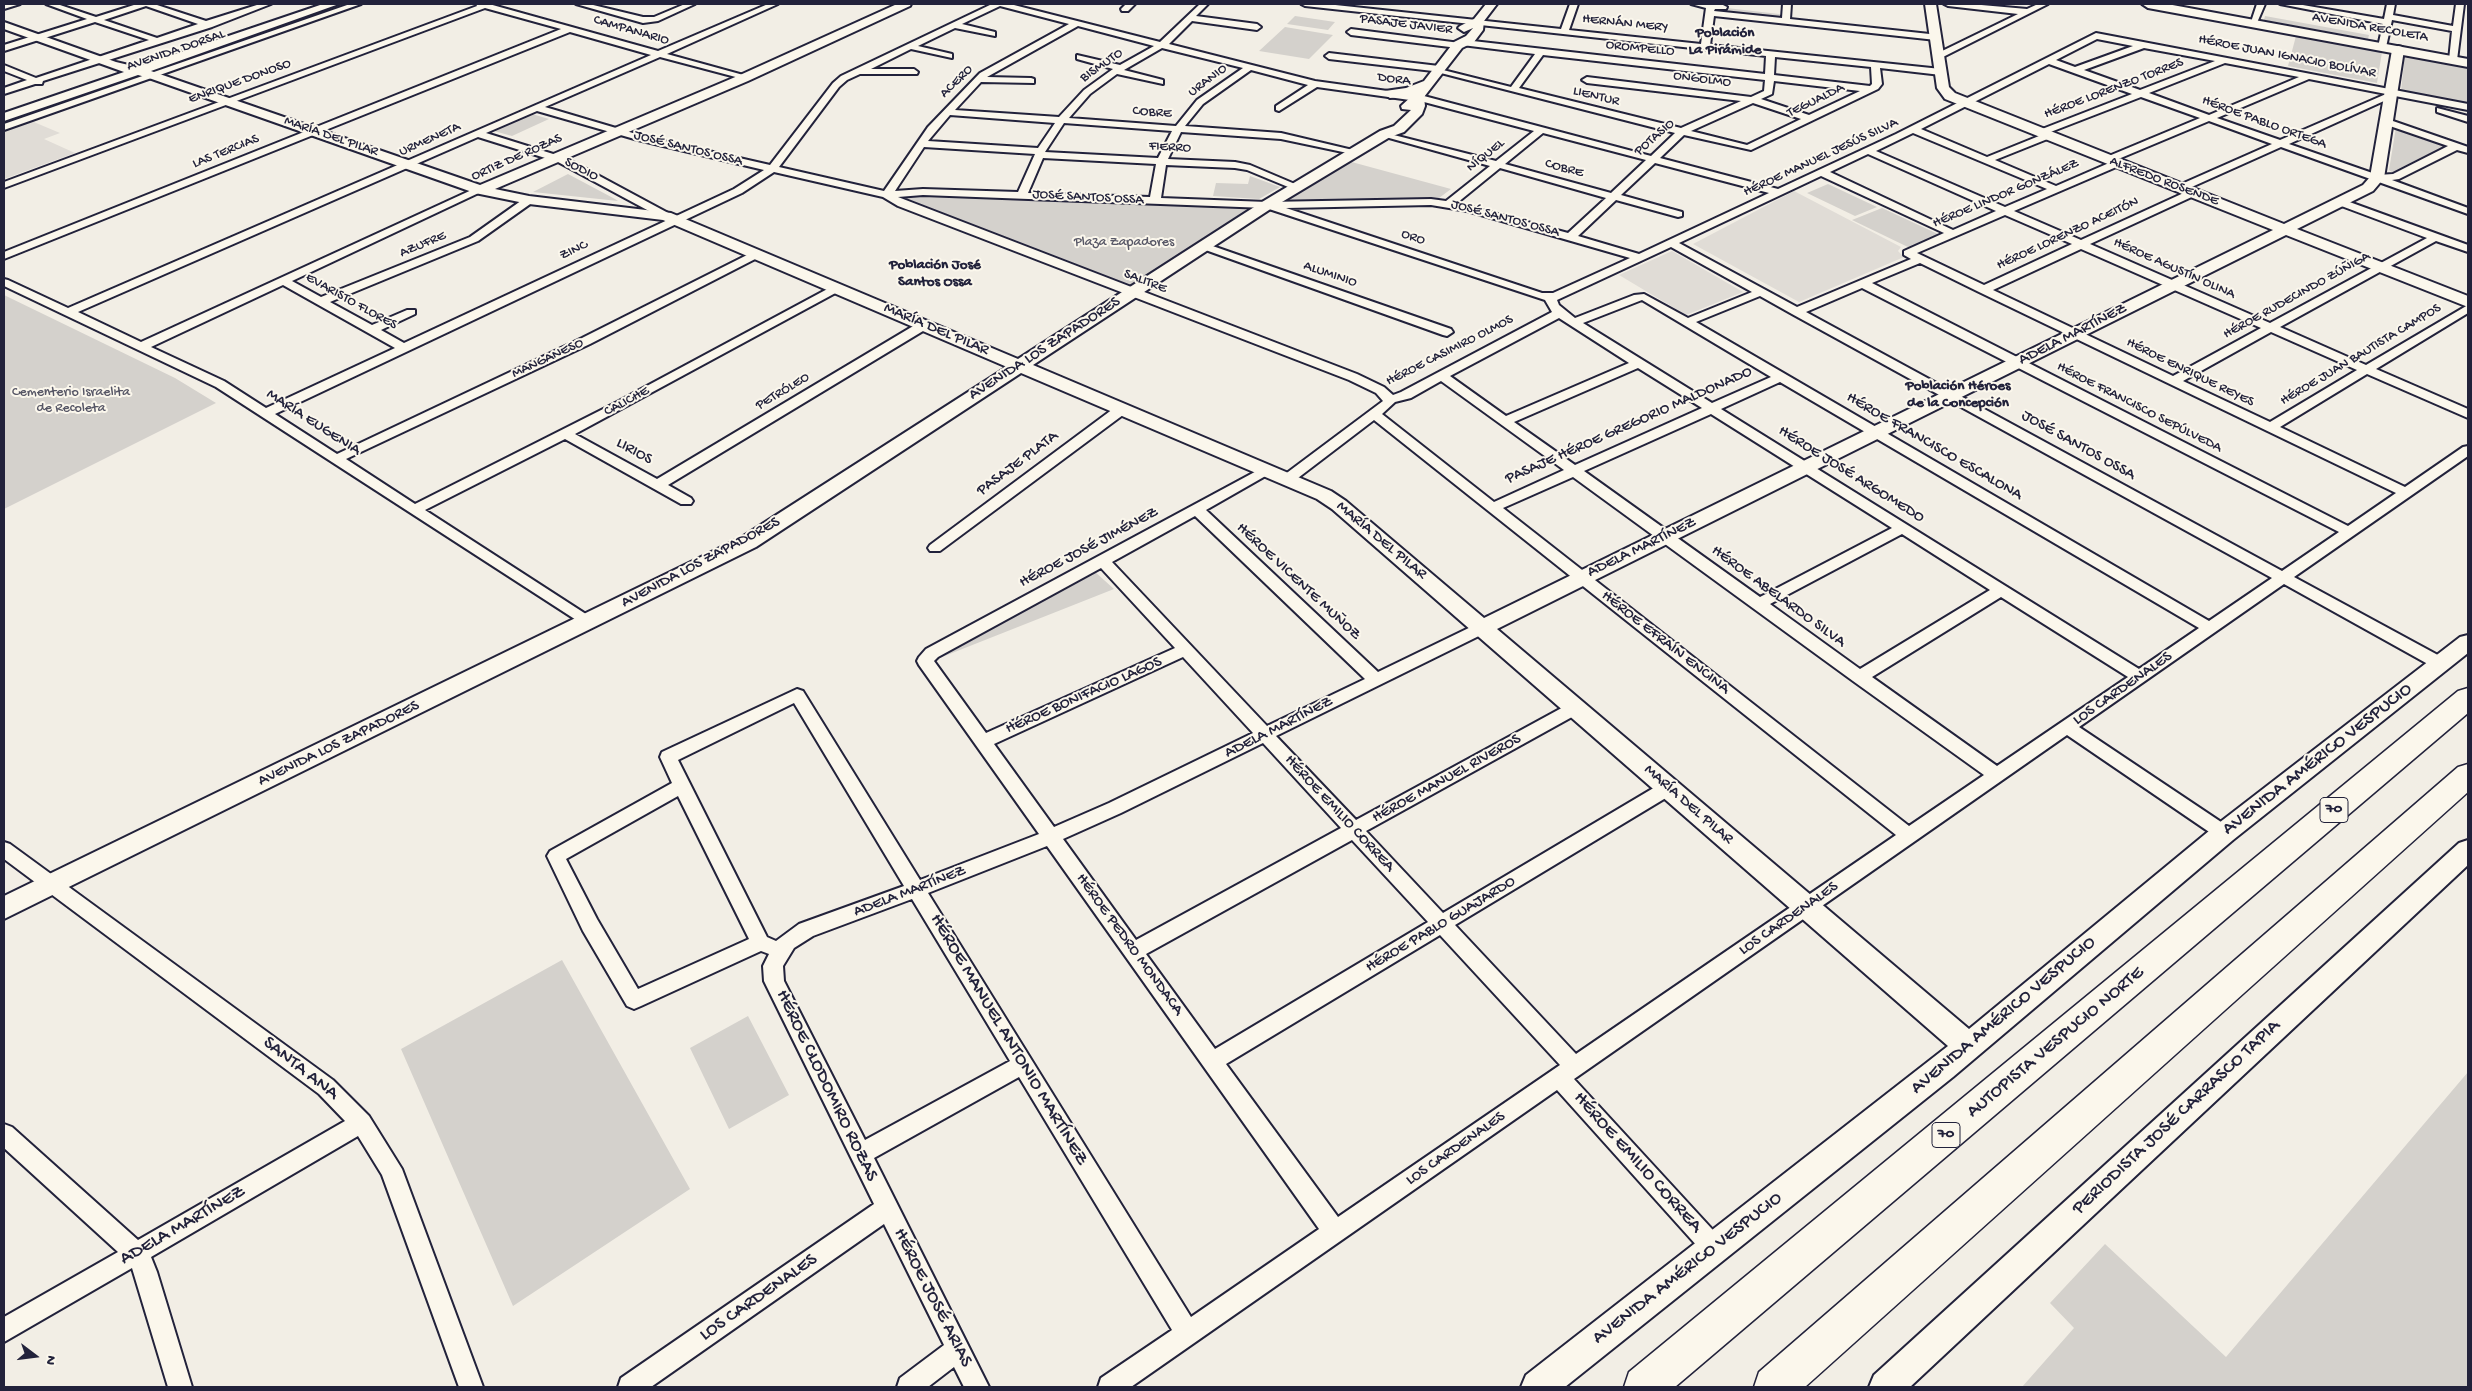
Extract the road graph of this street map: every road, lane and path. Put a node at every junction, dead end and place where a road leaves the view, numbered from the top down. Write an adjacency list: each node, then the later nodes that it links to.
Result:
1 (16, 4): 27 (street)
2 (50, 4): 35 (street)
3 (146, 4): 35 (street); 40 (street)
4 (244, 4): 28 (street)
5 (333, 4): 87 (street, AVENIDA DORSAL)
6 (357, 4): 90 (street, AVENIDA DORSAL)
7 (580, 4): 8 (street)
8 (691, 4)
9 (774, 4): 68 (street, URMENETA)
10 (906, 4): 92 (street, ORTIZ DE ROZAS)
11 (999, 4): 41 (street, DORA); 43 (street, ZINC)
12 (1204, 4): 33 (street, BISMUTO)
13 (1312, 4): 38 (street, HERNÁN MERY)
14 (1492, 4): 38 (street, AVENIDA LOS ZAPADORES)
15 (1574, 4): 47 (street)
16 (1695, 4): 30 (street)
17 (1787, 4): 32 (street)
18 (1930, 4): 54 (street, ALFREDO ROSENDE)
19 (1948, 4): 31 (street)
20 (2044, 4): 31 (street)
21 (2148, 4): 39 (main road, AVENIDA RECOLETA)
22 (2261, 4): 39 (street)
23 (2284, 4): 36 (street)
24 (2460, 4): 34 (street)
25 (483, 5): 46 (street, CAMPANARIO); 112 (street, ENRIQUE DONOSO)
26 (2388, 5): 36 (street)
27 (4, 7)
28 (256, 7): 29 (street, AVENIDA DORSAL); 40 (street, AVENIDA DORSAL)
29 (272, 8): 45 (street, AVENIDA DORSAL)
30 (1711, 9): 32 (street); 62 (street)
31 (2028, 12): 72 (street)
32 (1786, 17): 54 (street)
33 (1190, 18): 44 (street); 60 (street, BISMUTO)
34 (2459, 18): 37 (street); 49 (street)
35 (96, 19): 53 (street); 56 (street)
36 (2388, 20): 49 (street); 63 (street)
37 (2468, 20)
38 (1478, 21): 47 (street, HERNÁN MERY); 57 (street, AVENIDA LOS ZAPADORES)
39 (2253, 23): 63 (main road, AVENIDA RECOLETA)
40 (207, 24): 45 (street); 56 (street, AVENIDA DORSAL)
41 (1077, 24): 60 (street, DORA); 94 (street, ACERO)
42 (4, 25): 53 (street, MARÍA DEL PILAR)
43 (954, 25): 50 (street); 61 (street, ZINC)
44 (1257, 27)
45 (220, 29): 59 (street, AVENIDA DORSAL)
46 (570, 29): 68 (street, CAMPANARIO); 128 (street, LAS TERCIAS)
47 (1564, 31): 55 (street, HERNÁN MERY)
48 (1351, 32): 57 (street, PASAJE JAVIER)
49 (2457, 32): 52 (street); 76 (street)
50 (992, 34)
51 (2100, 36): 58 (street, HÉROE JUAN IGNACIO BOLÍVAR); 77 (street, HÉROE MANUEL JESÚS SILVA)
52 (2468, 36)
53 (38, 37): 64 (street); 74 (street, MARÍA DEL PILAR)
54 (1936, 37): 72 (street, ALFREDO ROSENDE)
55 (1625, 38): 62 (street, HERNÁN MERY); 69 (street)
56 (158, 40): 59 (street); 74 (street, AVENIDA DORSAL)
57 (1461, 44): 66 (street, OROMPELLO); 85 (street, AVENIDA LOS ZAPADORES)
58 (2146, 44): 75 (street, HÉROE JUAN IGNACIO BOLÍVAR); 86 (street)
59 (172, 45): 79 (street, AVENIDA DORSAL)
60 (1160, 45): 82 (street, DORA); 84 (street, BISMUTO)
61 (909, 46): 70 (street); 83 (street, ZINC)
62 (1705, 46): 67 (street, HERNÁN MERY)
63 (2382, 47): 65 (main road, AVENIDA RECOLETA)
64 (4, 48)
65 (2398, 50): 76 (main road, AVENIDA RECOLETA); 105 (street)
66 (1541, 52): 97 (street, OROMPELLO); 103 (street)
67 (1771, 53): 80 (street, HERNÁN MERY); 93 (street, POTASIO)
68 (660, 54): 92 (street, CAMPANARIO); 115 (street, URMENETA)
69 (1621, 54): 93 (street, OROMPELLO); 97 (street, OROMPELLO)
70 (949, 56)
71 (1329, 56): 85 (street, LIENTUR)
72 (1939, 56): 89 (street, ALFREDO ROSENDE)
73 (1080, 57): 84 (street)
74 (98, 60): 79 (street, MARÍA DEL PILAR); 95 (street, AVENIDA DORSAL)
75 (2226, 60): 91 (street, HÉROE JUAN IGNACIO BOLÍVAR); 107 (street, HÉROE LORENZO TORRES)
76 (2453, 60): 78 (main road, AVENIDA RECOLETA)
77 (2050, 61): 86 (street, HÉROE PABLO ORTEGA); 113 (street, HÉROE MANUEL JESÚS SILVA)
78 (2468, 63)
79 (112, 65): 87 (street, MARÍA DEL PILAR); 101 (street, AVENIDA DORSAL)
80 (1875, 65): 89 (street, HERNÁN MERY); 102 (street)
81 (4, 68): 95 (street)
82 (1249, 68): 99 (street, DORA); 125 (street, URANIO)
83 (858, 70): 88 (street); 149 (street, ZINC)
84 (1118, 70): 98 (street); 122 (street, BISMUTO)
85 (1438, 70): 100 (street, AVENIDA LOS ZAPADORES); 103 (street, LIENTUR)
86 (2076, 70): 107 (street, HÉROE PABLO ORTEGA)
87 (139, 71): 90 (street, MARÍA DEL PILAR); 118 (street, AVENIDA DORSAL)
88 (914, 72)
89 (1940, 72): 113 (street, ALFREDO ROSENDE)
90 (153, 75): 112 (street, MARÍA DEL PILAR); 124 (street, AVENIDA DORSAL)
91 (2310, 76): 105 (street, HÉROE JUAN IGNACIO BOLÍVAR); 119 (street, HÉROE LINDOR GONZÁLEZ)
92 (744, 78): 129 (street, ORTIZ DE ROZAS)
93 (1770, 78): 102 (street, OROMPELLO); 110 (street, POTASIO)
94 (979, 79): 96 (street); 117 (street, ACERO)
95 (36, 81): 101 (street); 104 (street, AVENIDA DORSAL)
96 (1030, 81)
97 (1587, 81): 103 (street, LIENTUR); 110 (street, ONGOLMO); 130 (street, LIENTUR)
98 (1160, 82)
99 (1315, 84): 106 (street, DORA); 116 (street)
100 (1428, 84): 106 (street); 109 (street, AVENIDA LOS ZAPADORES)
101 (50, 86): 111 (street, AVENIDA DORSAL)
102 (1872, 89): 120 (street, TEGUALDA)
103 (1513, 90)
104 (4, 91)
105 (2392, 93): 108 (street, HÉROE JUAN IGNACIO BOLÍVAR); 123 (street); 135 (street, HÉROE LORENZO ACEITÓN)
106 (1390, 94): 109 (street, DORA)
107 (2140, 94): 119 (street, HÉROE PABLO ORTEGA); 133 (street, HÉROE LORENZO TORRES)
108 (2415, 96): 114 (street, HÉROE JUAN IGNACIO BOLÍVAR); 121 (street)
109 (1418, 97): 127 (street, DORA); 132 (street, AVENIDA LOS ZAPADORES)
110 (1754, 100): 120 (street, ONGOLMO); 130 (street, POTASIO)
111 (4, 101)
112 (229, 101): 128 (street, MARÍA DEL PILAR); 152 (street, ENRIQUE DONOSO)
113 (1965, 104): 126 (street, HÉROE MANUEL JESÚS SILVA); 133 (street, ALFREDO ROSENDE)
114 (2468, 106)
115 (537, 108): 129 (street, JOSÉ SANTOS OSSA); 131 (street, URMENETA)
116 (1279, 108)
117 (947, 112): 122 (street, COBRE); 134 (street, ACERO)
118 (4, 117)
119 (2209, 118): 135 (street, HÉROE PABLO ORTEGA); 146 (street, HÉROE LINDOR GONZÁLEZ)
120 (1811, 119): 137 (street, TEGUALDA)
121 (2468, 119)
122 (1061, 121): 125 (street, COBRE); 140 (street, BISMUTO)
123 (2387, 122): 136 (street); 151 (street)
124 (4, 126)
125 (1178, 129): 141 (street, COBRE); 145 (street, URANIO)
126 (1913, 129): 139 (street, HÉROE MANUEL JESÚS SILVA); 144 (street)
127 (1541, 130): 143 (street, DORA); 148 (street, NÍQUEL)
128 (314, 131): 147 (street, MARÍA DEL PILAR); 179 (street, LAS TERCIAS)
129 (617, 132): 142 (street, ORTIZ DE ROZAS); 149 (street, JOSÉ SANTOS OSSA)
130 (1681, 132): 137 (street, LIENTUR); 143 (street, POTASIO)
131 (478, 134): 142 (street, SODIO); 147 (street, URMENETA)
132 (1385, 134): 141 (street, AVENIDA LOS ZAPADORES); 148 (street, COBRE)
133 (2043, 135): 144 (street, HÉROE LORENZO TORRES); 146 (street, ALFREDO ROSENDE)
134 (920, 144): 140 (street, FIERRO); 158 (street, ACERO)
135 (2281, 144): 151 (street, HÉROE PABLO ORTEGA); 156 (street, HÉROE LORENZO ACEITÓN)
136 (2457, 146): 138 (street); 151 (street)
137 (1748, 148)
138 (2468, 150)
139 (1868, 151): 150 (street, HÉROE MANUEL JESÚS SILVA); 166 (street, HÉROE AGUSTÍN OLINA)
140 (1040, 153): 145 (street, FIERRO); 159 (street, BISMUTO)
141 (1354, 153): 153 (street, AVENIDA LOS ZAPADORES)
142 (554, 157): 155 (street, ORTIZ DE ROZAS); 169 (street, SODIO)
143 (1651, 159): 157 (street, DORA); 160 (street, POTASIO)
144 (1987, 160): 154 (street)
145 (1162, 162): 153 (street, FIERRO); 162 (street, URANIO)
146 (2112, 162): 154 (street, HÉROE LINDOR GONZÁLEZ); 156 (street, ALFREDO ROSENDE)
147 (408, 164): 155 (street, MARÍA DEL PILAR); 195 (street, URMENETA)
148 (1497, 165): 160 (street, COBRE); 164 (street, NÍQUEL)
149 (772, 170): 158 (street, JOSÉ SANTOS OSSA); 169 (street, ZINC)
150 (1822, 173): 157 (street, HÉROE MANUEL JESÚS SILVA); 171 (street)
151 (2377, 178): 163 (street, ADELA MARTÍNEZ); 167 (street, HÉROE PABLO ORTEGA)
152 (4, 185)
153 (1297, 187): 165 (street, AVENIDA LOS ZAPADORES)
154 (2056, 189): 166 (street, HÉROE LINDOR GONZÁLEZ)
155 (480, 190): 161 (street, MARÍA DEL PILAR); 183 (street, ORTIZ DE ROZAS)
156 (2187, 191): 170 (street, ALFREDO ROSENDE); 175 (street, HÉROE LORENZO ACEITÓN)
157 (1781, 192): 174 (street, HÉROE MANUEL JESÚS SILVA)
158 (887, 195): 159 (street, JOSÉ SANTOS OSSA); 190 (street, SALITRE)
159 (1022, 195): 162 (street, JOSÉ SANTOS OSSA)
160 (1612, 196): 168 (street, COBRE); 172 (street, POTASIO)
161 (530, 200): 169 (street, MARÍA DEL PILAR); 192 (street, AZUFRE)
162 (1155, 200): 165 (street, JOSÉ SANTOS OSSA)
163 (2340, 202): 170 (street, ADELA MARTÍNEZ); 173 (street)
164 (1449, 204): 165 (street, JOSÉ SANTOS OSSA); 172 (street, JOSÉ SANTOS OSSA)
165 (1266, 205): 176 (street, AVENIDA LOS ZAPADORES); 191 (street, ORO)
166 (2005, 211): 171 (street, HÉROE LINDOR GONZÁLEZ); 175 (street, HÉROE AGUSTÍN OLINA)
167 (2468, 211)
168 (1678, 214)
169 (672, 218): 178 (street, MARÍA DEL PILAR); 207 (street, ZINC)
170 (2284, 229): 182 (street, ALFREDO ROSENDE); 186 (street, ADELA MARTÍNEZ)
171 (1952, 233): 180 (street, HÉROE LINDOR GONZÁLEZ)
172 (1571, 237): 181 (street, JOSÉ SANTOS OSSA)
173 (2436, 237): 177 (street); 182 (street, HÉROE RUDECINDO ZÚÑIGA)
174 (1672, 244): 181 (street, HÉROE MANUEL JESÚS SILVA); 189 (street, JOSÉ SANTOS OSSA)
175 (2082, 244): 186 (street, HÉROE AGUSTÍN OLINA); 188 (street, HÉROE LORENZO ACEITÓN)
176 (1204, 246): 190 (street, AVENIDA LOS ZAPADORES); 204 (street, ALUMINIO)
177 (2468, 249)
178 (757, 254): 187 (street, MARÍA DEL PILAR); 227 (street, MANGANESO)
179 (4, 256)
180 (1913, 256): 185 (street, HÉROE LINDOR GONZÁLEZ); 188 (street, HÉROE ENRIQUE REYES)
181 (1642, 258): 191 (street, HÉROE MANUEL JESÚS SILVA)
182 (2381, 268): 193 (street, ALFREDO ROSENDE); 202 (street, HÉROE RUDECINDO ZÚÑIGA)
183 (283, 281): 192 (street, EVARISTO FLORES); 206 (street, ORTIZ DE ROZAS)
184 (4, 282): 195 (street, MARÍA EUGENIA)
185 (1862, 284): 197 (street, HÉROE LINDOR GONZÁLEZ); 209 (street, HÉROE FRANCISCO SEPÚLVEDA)
186 (2174, 285): 202 (street, HÉROE AGUSTÍN OLINA); 205 (street, ADELA MARTÍNEZ)
187 (836, 288): 201 (street, MARÍA DEL PILAR); 225 (street, CALICHE)
188 (1983, 290): 205 (street, HÉROE ENRIQUE REYES)
189 (1761, 292): 197 (street, JOSÉ SANTOS OSSA); 200 (street)
190 (1131, 293): 210 (street, AVENIDA LOS ZAPADORES); 216 (street, SALITRE)
191 (1550, 297): 198 (street)
192 (320, 302): 203 (street, EVARISTO FLORES)
193 (2468, 302)
194 (2468, 308): 211 (street, HÉROE JUAN BAUTISTA CAMPOS)
195 (69, 312): 206 (street, MARÍA EUGENIA)
196 (411, 312): 203 (street)
197 (1796, 312): 215 (street, JOSÉ SANTOS OSSA)
198 (1559, 313): 199 (street, HÉROE JOSÉ ARGOMEDO); 212 (street, HÉROE CASIMIRO OLMOS)
199 (1575, 322): 200 (street, HÉROE FRANCISCO ESCALONA); 208 (street, HÉROE JOSÉ ARGOMEDO)
200 (1687, 322): 213 (street, HÉROE FRANCISCO ESCALONA)
201 (924, 325): 210 (street, MARÍA DEL PILAR); 231 (street, PETRÓLEO)
202 (2272, 328): 211 (street, HÉROE AGUSTÍN OLINA); 214 (street, HÉROE RUDECINDO ZÚÑIGA)
203 (371, 330): 207 (street, EVARISTO FLORES)
204 (1447, 332)
205 (2075, 334): 209 (street, ADELA MARTÍNEZ); 214 (street, HÉROE ENRIQUE REYES)
206 (142, 346): 219 (street, MARÍA EUGENIA)
207 (404, 348): 219 (street, ZINC)
208 (1639, 363): 217 (street, HÉROE JOSÉ ARGOMEDO); 222 (street)
209 (2017, 363): 215 (street, ADELA MARTÍNEZ); 238 (street, HÉROE FRANCISCO SEPÚLVEDA)
210 (1019, 365): 218 (street, MARÍA DEL PILAR); 246 (street, AVENIDA LOS ZAPADORES)
211 (2367, 369): 221 (street, HÉROE AGUSTÍN OLINA); 223 (street, HÉROE JUAN BAUTISTA CAMPOS)
212 (1442, 376): 216 (street, HÉROE CASIMIRO OLMOS); 222 (street, HÉROE ABELARDO SILVA)
213 (1781, 377): 217 (street, PASAJE HÉROE GREGORIO MALDONADO); 224 (street, HÉROE FRANCISCO ESCALONA)
214 (2173, 381): 223 (street, HÉROE ENRIQUE REYES)
215 (1950, 396): 224 (street, ADELA MARTÍNEZ); 243 (street, JOSÉ SANTOS OSSA)
216 (1390, 399): 220 (street, HÉROE CASIMIRO OLMOS)
217 (1712, 408): 228 (street, HÉROE JOSÉ ARGOMEDO); 229 (street, PASAJE HÉROE GREGORIO MALDONADO)
218 (1122, 409): 230 (street, MARÍA DEL PILAR); 240 (street, PASAJE PLATA)
219 (266, 413): 227 (street, MARÍA EUGENIA)
220 (1373, 413): 230 (street, HÉROE CASIMIRO OLMOS); 234 (street, HÉROE EFRAÍN ENCINA)
221 (2468, 414)
222 (1505, 421): 229 (street, HÉROE ABELARDO SILVA)
223 (2270, 428): 232 (street, HÉROE ENRIQUE REYES)
224 (1876, 433): 228 (street, ADELA MARTÍNEZ); 248 (street, HÉROE FRANCISCO ESCALONA)
225 (565, 434): 231 (street, LIRIOS); 235 (street, CALICHE)
226 (2465, 456): 232 (street, LOS CARDENALES)
227 (336, 458): 235 (street, MARÍA EUGENIA)
228 (1806, 468): 237 (street, HÉROE JOSÉ ARGOMEDO); 239 (street, ADELA MARTÍNEZ)
229 (1573, 471): 234 (street, PASAJE HÉROE GREGORIO MALDONADO); 239 (street, HÉROE ABELARDO SILVA)
230 (1279, 474): 236 (street, HÉROE JOSÉ JIMÉNEZ); 247 (street, MARÍA DEL PILAR)
231 (658, 485): 233 (street, LIRIOS)
232 (2406, 493): 238 (street, LOS CARDENALES)
233 (686, 501)
234 (1492, 508): 242 (street, HÉROE EFRAÍN ENCINA)
235 (414, 510): 246 (street, MARÍA EUGENIA)
236 (1196, 510): 241 (street, HÉROE JOSÉ JIMÉNEZ); 255 (street, HÉROE VICENTE MUÑOZ)
237 (1903, 528): 244 (street, HÉROE JOSÉ ARGOMEDO); 245 (street)
238 (2349, 532): 243 (street, LOS CARDENALES)
239 (1665, 537): 242 (street, ADELA MARTÍNEZ); 245 (street, HÉROE ABELARDO SILVA)
240 (935, 548)
241 (1102, 560): 250 (street, HÉROE EMILIO CORREA); 251 (street, HÉROE JOSÉ JIMÉNEZ)
242 (1582, 578): 247 (street, ADELA MARTÍNEZ); 267 (street, HÉROE EFRAÍN ENCINA)
243 (2283, 578): 248 (street, LOS CARDENALES); 252 (street, JOSÉ SANTOS OSSA)
244 (2002, 590): 253 (street); 254 (street, HÉROE JOSÉ ARGOMEDO)
245 (1758, 604): 253 (street, HÉROE ABELARDO SILVA)
246 (587, 622): 271 (street, AVENIDA LOS ZAPADORES)
247 (1482, 628): 255 (street, ADELA MARTÍNEZ); 257 (street, MARÍA DEL PILAR)
248 (2210, 628): 254 (street, LOS CARDENALES)
249 (2468, 642): 252 (street, AVENIDA AMÉRICO VESPUCIO)
250 (1186, 649): 259 (street, HÉROE EMILIO CORREA); 260 (street, HÉROE BONIFACIO LAGOS)
251 (926, 658): 260 (street, HÉROE PEDRO MONDACA)
252 (2441, 664): 266 (street, AVENIDA AMÉRICO VESPUCIO)
253 (1860, 677): 261 (street, HÉROE ABELARDO SILVA)
254 (2140, 677): 258 (street, LOS CARDENALES)
255 (1376, 680): 259 (street, ADELA MARTÍNEZ)
256 (2468, 698): 300 (highway, AUTOPISTA VESPUCIO NORTE / 70)
257 (1575, 708): 264 (street, MARÍA DEL PILAR); 265 (street, HÉROE MANUEL RIVEROS)
258 (2066, 727): 261 (street, LOS CARDENALES); 266 (street)
259 (1265, 734): 265 (street, HÉROE EMILIO CORREA); 268 (street, ADELA MARTÍNEZ)
260 (983, 742): 268 (street, HÉROE PEDRO MONDACA)
261 (1997, 776): 267 (street, LOS CARDENALES)
262 (2462, 783): 301 (highway)
263 (682, 786): 272 (street, HÉROE MANUEL ANTONIO MARTÍNEZ); 276 (street); 276 (street)
264 (1668, 788): 273 (street, MARÍA DEL PILAR); 275 (street, HÉROE PABLO GUAJARDO)
265 (1354, 830): 275 (street, HÉROE EMILIO CORREA); 278 (street, HÉROE MANUEL RIVEROS)
266 (2224, 833): 279 (street, AVENIDA AMÉRICO VESPUCIO)
267 (1909, 836): 273 (street, LOS CARDENALES)
268 (1051, 837): 272 (street, ADELA MARTÍNEZ); 278 (street, HÉROE PEDRO MONDACA)
269 (4, 849): 271 (street, SANTA ANA)
270 (2468, 850): 302 (street, PERIODISTA JOSÉ CARRASCO TAPIA)
271 (52, 885): 274 (street, AVENIDA LOS ZAPADORES); 283 (street, SANTA ANA)
272 (917, 890): 277 (street, ADELA MARTÍNEZ); 281 (street, HÉROE MANUEL ANTONIO MARTÍNEZ)
273 (1806, 907): 279 (street, MARÍA DEL PILAR); 282 (street, LOS CARDENALES)
274 (4, 908)
275 (1442, 924): 280 (street, HÉROE PABLO GUAJARDO); 282 (street, HÉROE EMILIO CORREA)
276 (760, 943): 277 (street)
277 (780, 950): 285 (street, HÉROE CLODOMIRO ROZAS)
278 (1134, 952): 280 (street, HÉROE PEDRO MONDACA)
279 (1969, 1047): 288 (street, AVENIDA AMÉRICO VESPUCIO)
280 (1213, 1062): 287 (street, HÉROE PEDRO MONDACA)
281 (1023, 1064): 285 (street); 291 (street, HÉROE MANUEL ANTONIO MARTÍNEZ)
282 (1567, 1072): 287 (street, LOS CARDENALES); 288 (street, HÉROE EMILIO CORREA)
283 (362, 1123): 289 (street, ADELA MARTÍNEZ); 294 (street, SANTA ANA)
284 (4, 1134): 289 (street)
285 (860, 1154): 286 (street, HÉROE CLODOMIRO ROZAS)
286 (887, 1208): 292 (street, HÉROE JOSÉ ARIAS); 295 (street, LOS CARDENALES)
287 (1335, 1232): 291 (street, LOS CARDENALES)
288 (1715, 1249): 299 (street, AVENIDA AMÉRICO VESPUCIO)
289 (136, 1253): 290 (street, ADELA MARTÍNEZ); 293 (street)
290 (4, 1330)
291 (1188, 1334): 298 (street, LOS CARDENALES)
292 (958, 1349): 296 (street); 297 (street, HÉROE JOSÉ ARIAS)
293 (180, 1387)
294 (471, 1387)
295 (630, 1387)
296 (909, 1387)
297 (977, 1387)
298 (1110, 1387)
299 (1538, 1387)
300 (1644, 1387)
301 (1774, 1387)
302 (1886, 1387)

